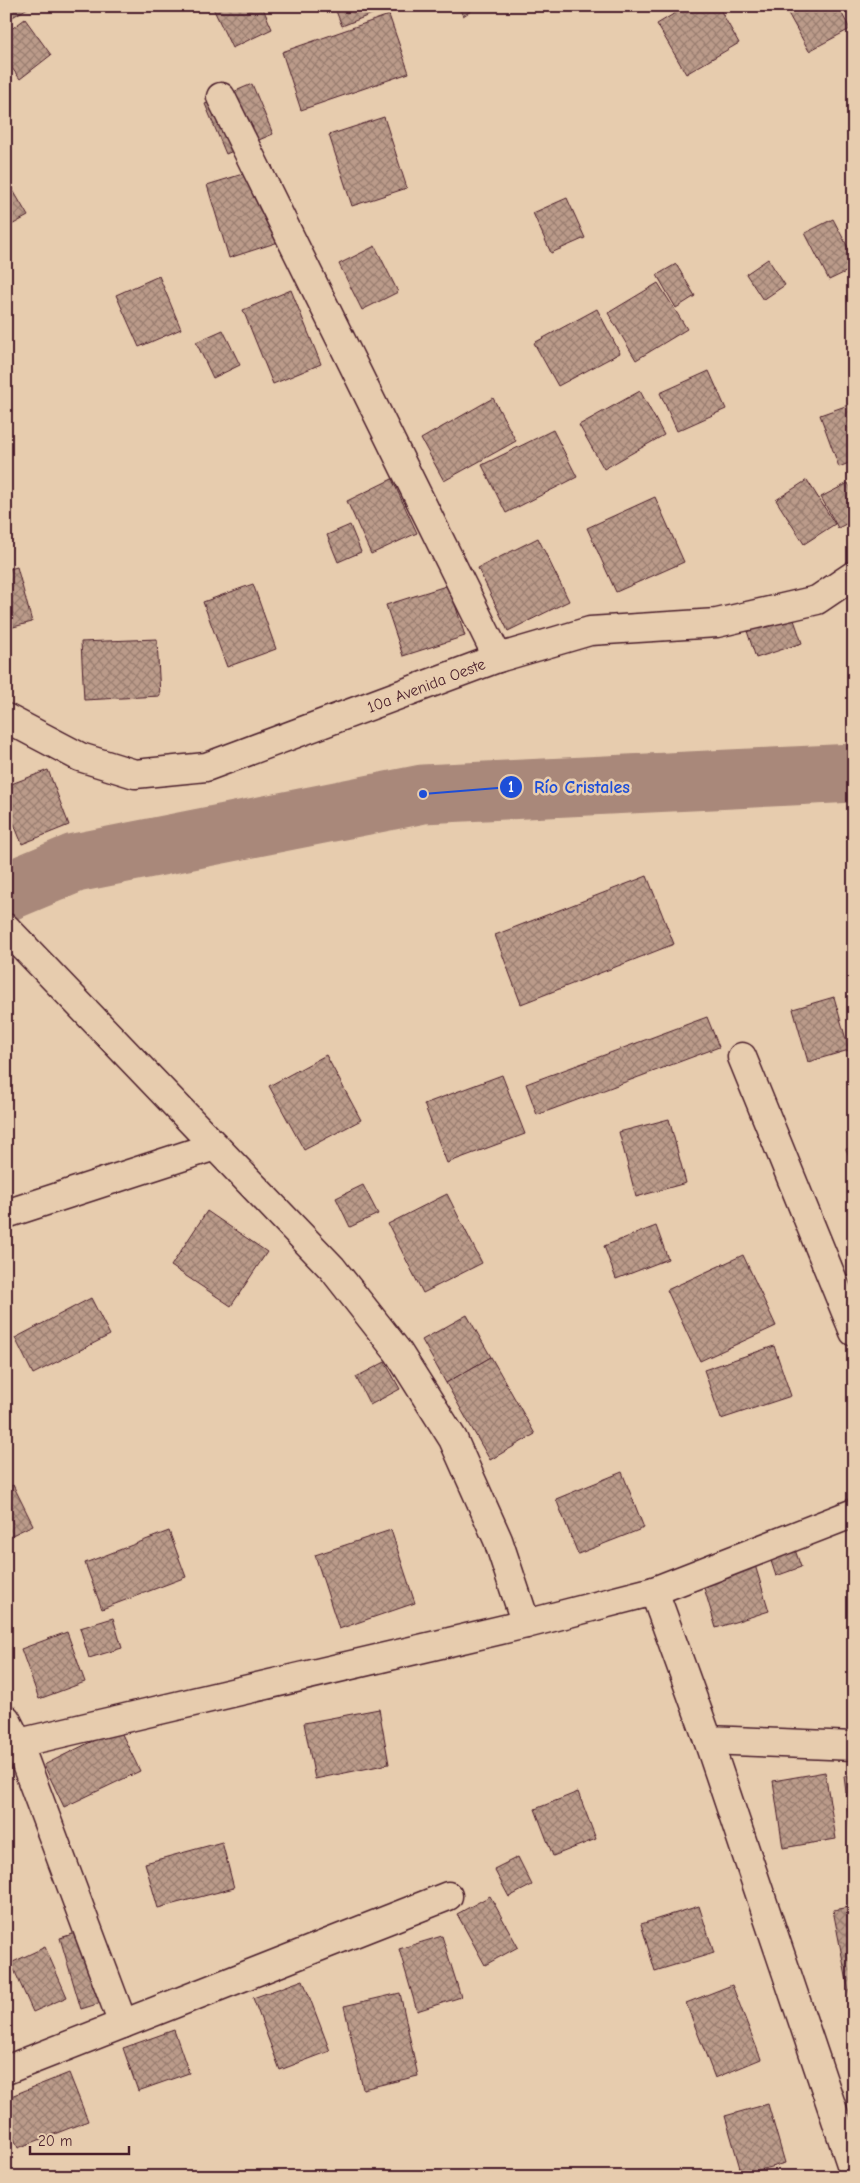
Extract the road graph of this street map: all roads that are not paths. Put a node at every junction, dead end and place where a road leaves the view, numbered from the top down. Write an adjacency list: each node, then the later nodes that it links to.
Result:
1 (221, 97): 3 (street)
2 (854, 575): 3 (street, 10a Avenida Oeste)
3 (498, 658): 4 (street, 10a Avenida Oeste)
4 (6, 718)
5 (6, 928): 7 (street)
6 (742, 1057): 9 (street)
7 (216, 1146): 8 (street); 12 (street)
8 (6, 1214)
9 (854, 1332)
10 (854, 1513): 11 (street)
11 (654, 1591): 12 (street); 14 (street)
12 (526, 1624): 15 (street)
13 (6, 1719): 15 (street)
14 (708, 1740): 16 (street); 20 (street)
15 (12, 1745): 18 (street)
16 (854, 1746)
17 (448, 1896): 18 (street)
18 (123, 2024): 19 (street)
19 (6, 2070)
20 (854, 2173)

